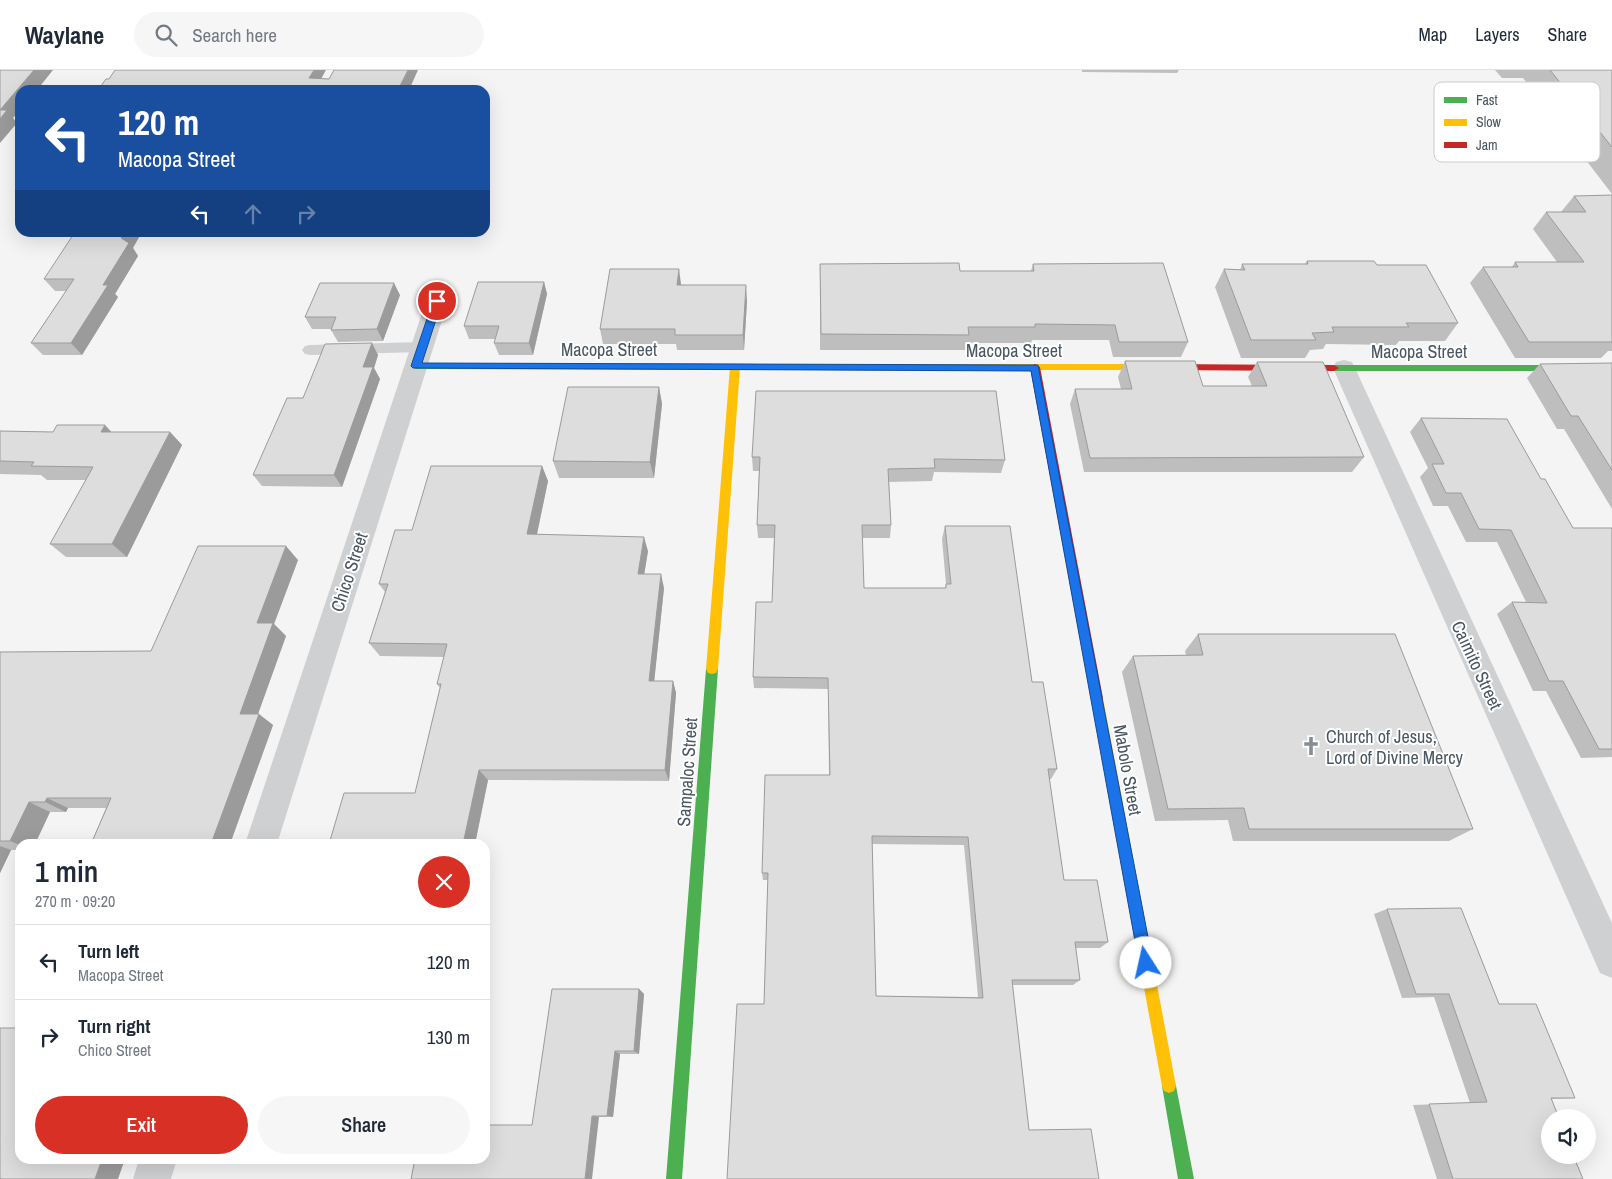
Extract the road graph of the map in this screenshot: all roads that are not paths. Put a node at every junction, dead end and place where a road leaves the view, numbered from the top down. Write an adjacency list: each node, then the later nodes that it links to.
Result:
1 (437, 301): 3 (street, Chico Street)
2 (310, 350): 3 (lane)
3 (419, 356): 4 (street, Macopa Street); 8 (street, Chico Street)
4 (735, 367): 5 (street, Macopa Street); 12 (street, Sampaloc Street)
5 (1035, 367): 6 (street, Macopa Street); 13 (street, Mabolo Street)
6 (1344, 368): 7 (street, Macopa Street); 9 (street, Caimito Street)
7 (1612, 368)
8 (263, 839)
9 (1612, 962)
10 (156, 1164): 11 (street)
11 (152, 1179)
12 (674, 1179)
13 (1186, 1179)

